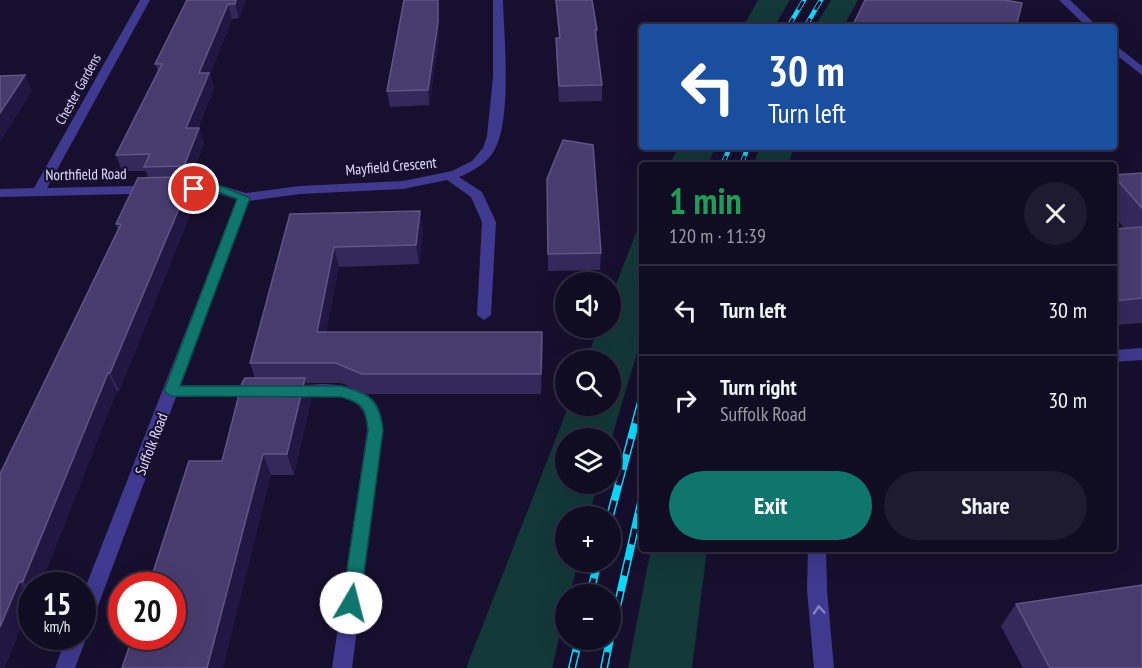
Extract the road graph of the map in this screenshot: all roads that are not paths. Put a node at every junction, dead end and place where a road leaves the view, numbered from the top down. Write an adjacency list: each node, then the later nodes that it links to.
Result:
1 (145, 0): 8 (street, Chester Gardens)
2 (498, 0): 7 (street, Mayfield Crescent)
3 (1064, 0): 4 (street)
4 (1090, 24)
5 (1117, 50): 6 (street)
6 (1142, 72)
7 (451, 177): 10 (street, Mayfield Crescent); 11 (street)
8 (38, 192): 9 (street, Northfield Road); 10 (street, Northfield Road)
9 (0, 193)
10 (244, 198): 14 (street, Suffolk Road)
11 (484, 315)
12 (1142, 354): 13 (street)
13 (1117, 356)
14 (171, 391): 16 (street, Suffolk Road); 19 (street)
15 (817, 552): 20 (street, one-way to 15)
16 (96, 586)
17 (72, 650): 18 (street)
18 (65, 668)
19 (342, 668)
20 (824, 668)

